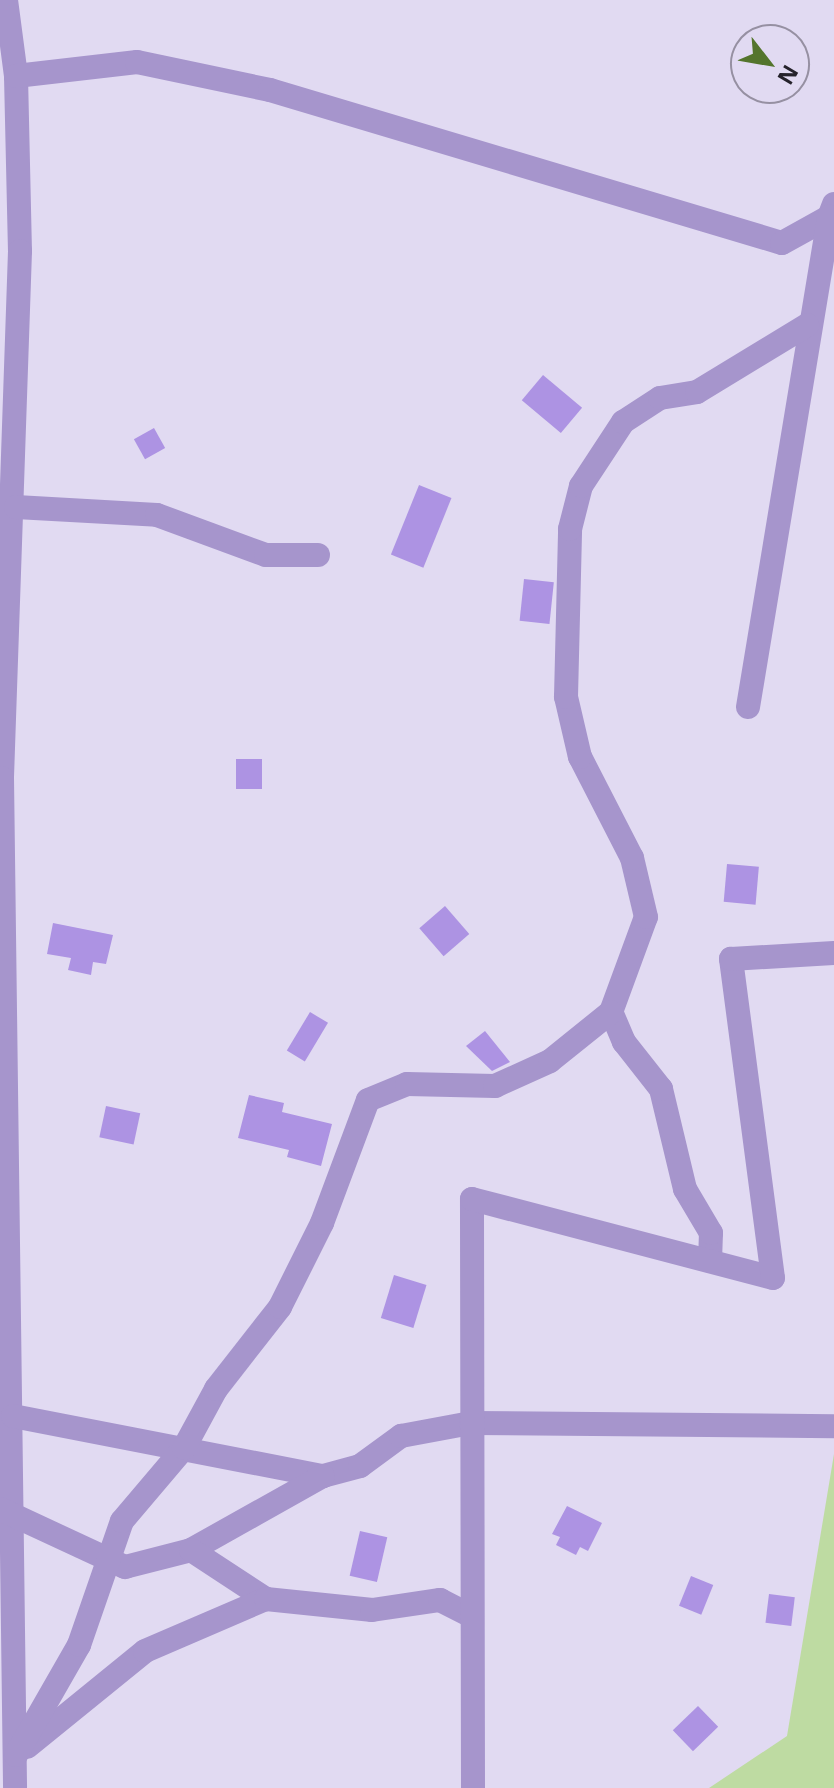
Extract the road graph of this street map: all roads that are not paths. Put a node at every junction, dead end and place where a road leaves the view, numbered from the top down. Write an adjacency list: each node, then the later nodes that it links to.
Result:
1 (6, 0): 2 (street)
2 (16, 76): 3 (street); 5 (street)
3 (831, 211): 4 (street)
4 (807, 325): 7 (street); 10 (street)
5 (16, 507): 6 (street); 8 (street)
6 (318, 555)
7 (748, 707)
8 (1, 778): 11 (street)
9 (834, 953): 12 (street)
10 (611, 1012): 12 (street); 16 (street)
11 (2, 1026): 13 (street)
12 (710, 1261): 14 (street)
13 (13, 1416): 16 (street); 18 (street)
14 (471, 1423): 15 (street); 17 (street); 22 (street)
15 (834, 1426)
16 (184, 1448): 17 (street); 20 (street)
17 (323, 1476): 19 (street)
18 (5, 1510): 20 (street); 23 (street)
19 (191, 1550): 20 (street); 21 (street)
20 (109, 1562): 23 (street)
21 (266, 1599): 22 (street); 23 (street)
22 (472, 1616): 25 (street)
23 (8, 1757): 24 (street)
24 (15, 1788)
25 (473, 1788)

